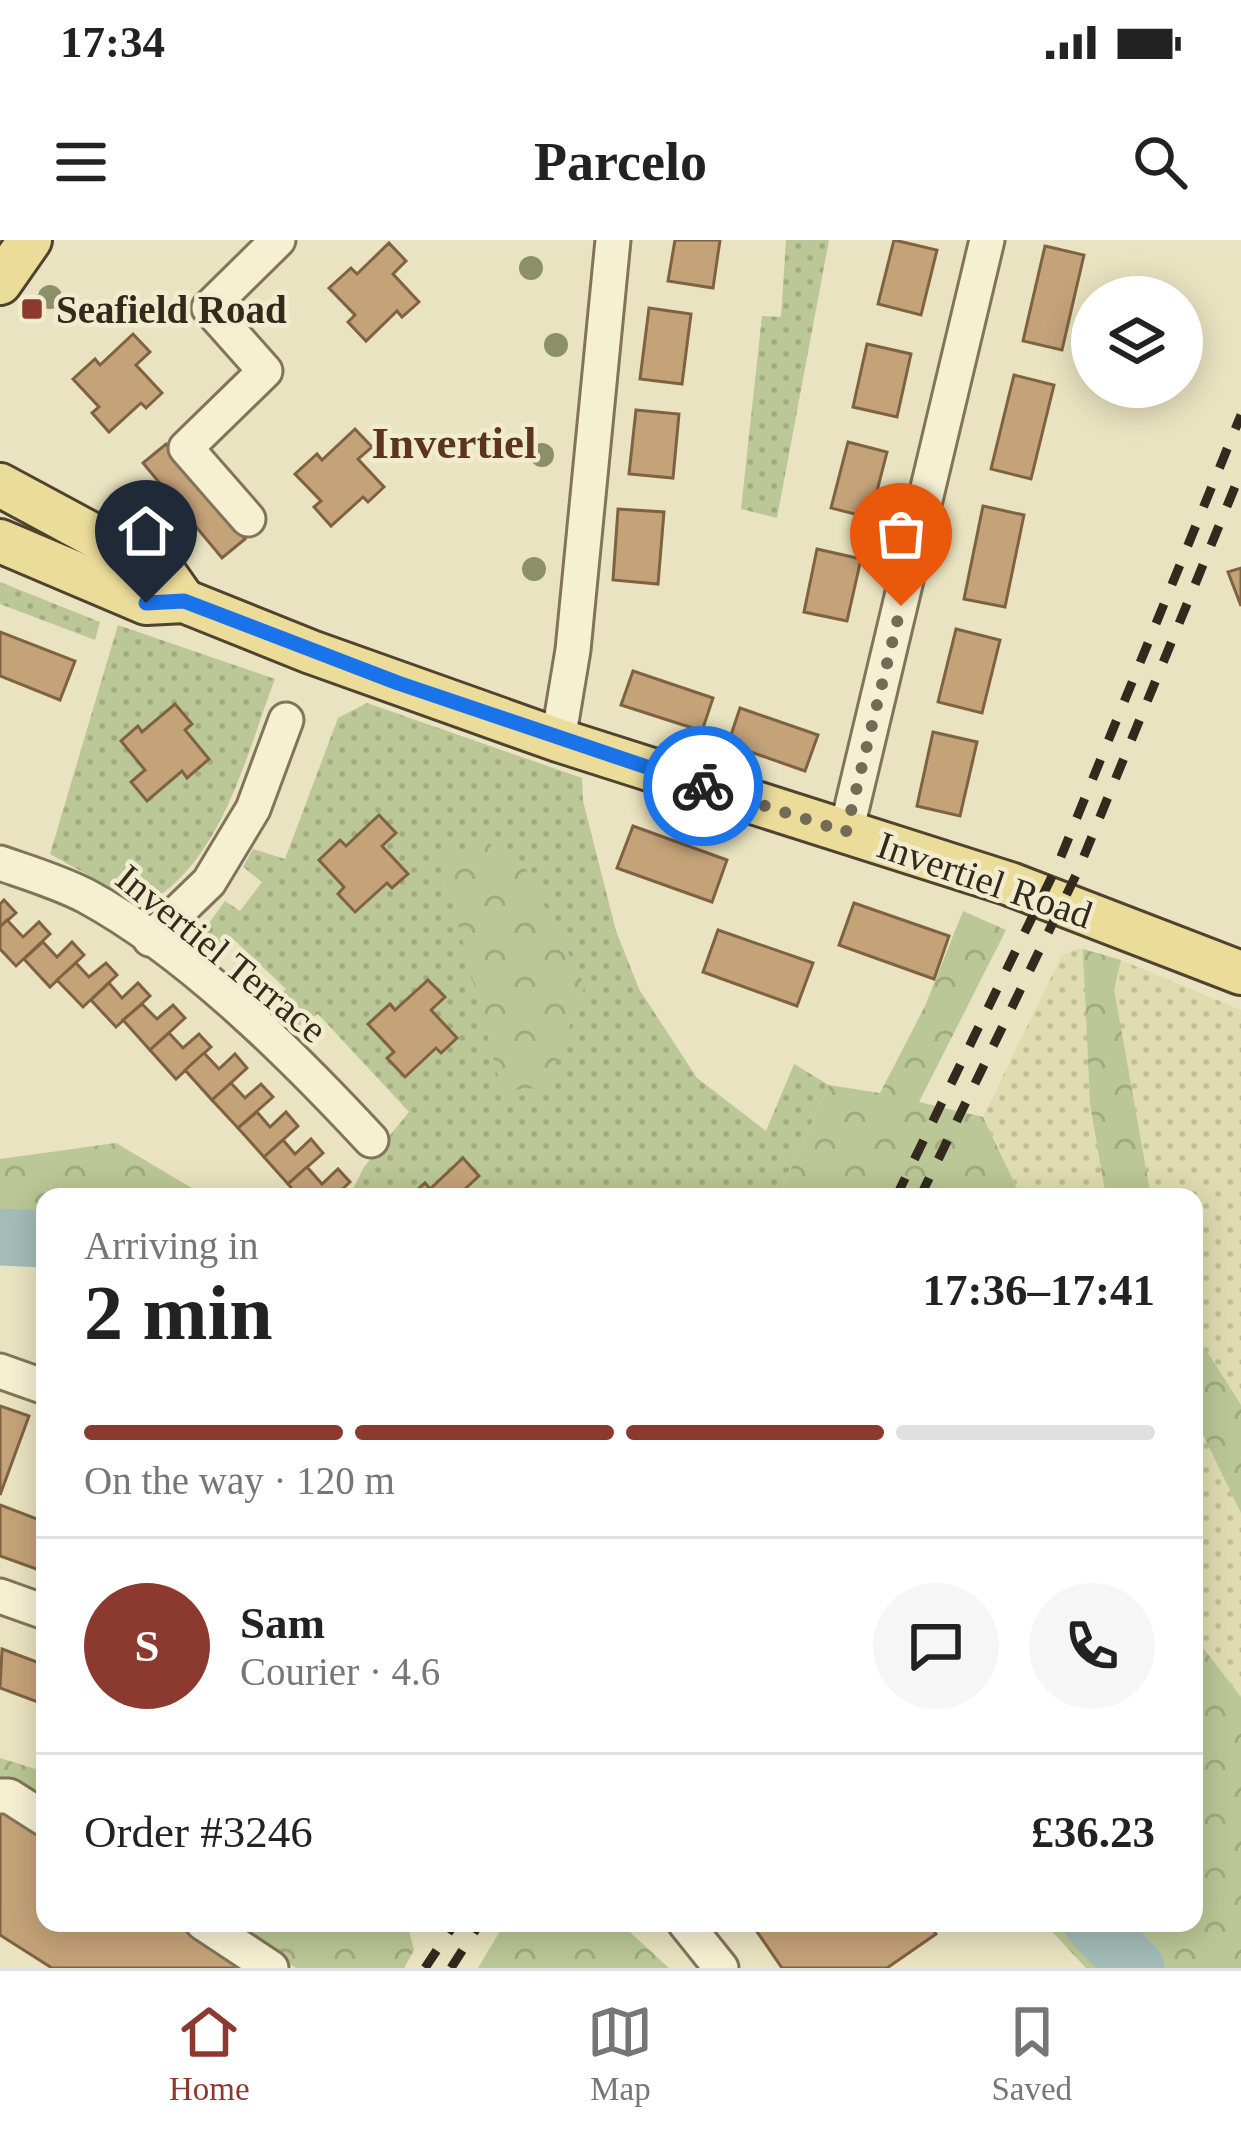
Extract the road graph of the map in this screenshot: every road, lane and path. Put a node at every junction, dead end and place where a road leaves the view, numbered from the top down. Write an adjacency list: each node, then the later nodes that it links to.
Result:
1 (30, 240): 5 (main road)
2 (278, 240): 7 (street)
3 (613, 240): 11 (street)
4 (987, 240): 12 (street)
5 (0, 283)
6 (0, 485): 9 (main road, Invertiel Road)
7 (248, 519)
8 (0, 541): 9 (main road, Invertiel Road)
9 (184, 601): 11 (main road, Invertiel Road)
10 (286, 720): 14 (street)
11 (558, 740): 12 (main road, Invertiel Road)
12 (846, 832): 15 (main road, Invertiel Road)
13 (0, 863): 14 (street, Invertiel Terrace)
14 (150, 939): 16 (street, Invertiel Terrace)
15 (1241, 973)
16 (371, 1140)
17 (0, 1371): 18 (street)
18 (36, 1384)
19 (0, 1596): 20 (street)
20 (36, 1609)
21 (0, 1796): 22 (street)
22 (36, 1814)
23 (216, 1932): 25 (street)
24 (692, 1932): 26 (street)
25 (271, 1968)
26 (722, 1968)

